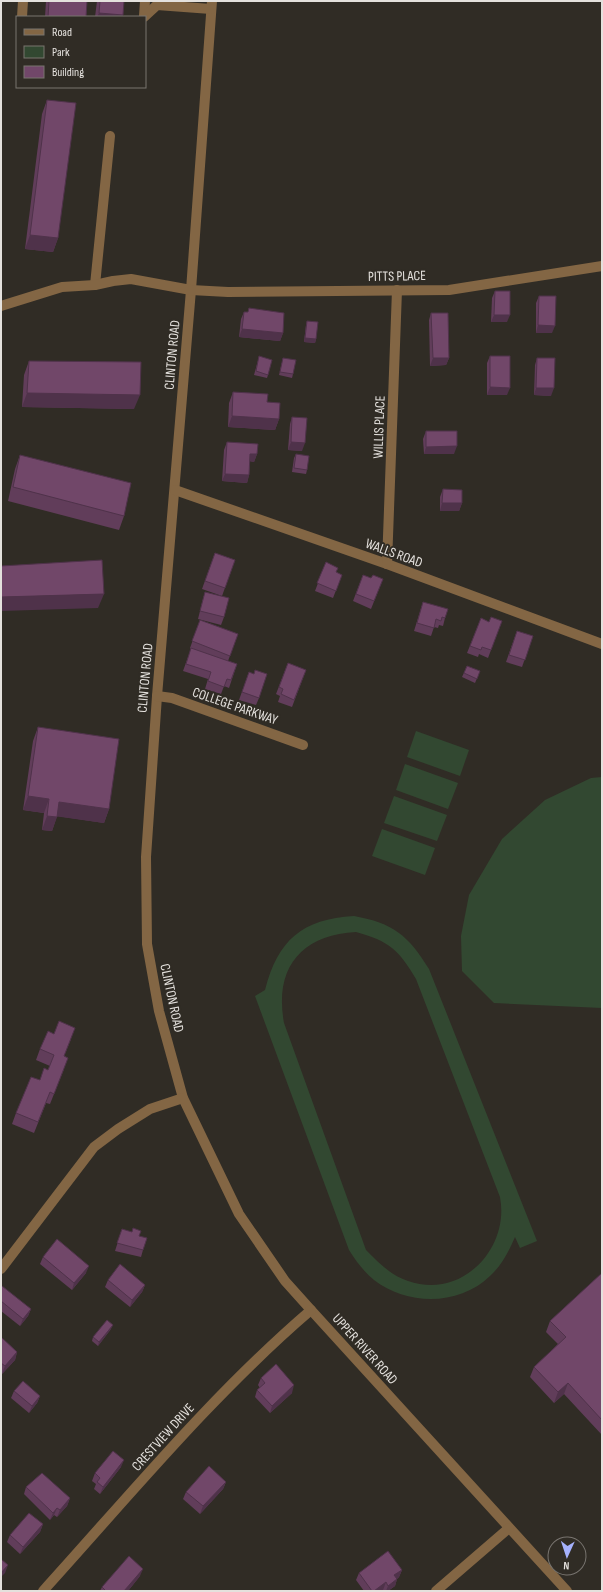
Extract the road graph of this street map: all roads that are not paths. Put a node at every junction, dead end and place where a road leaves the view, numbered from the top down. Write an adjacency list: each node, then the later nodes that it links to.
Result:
1 (23, 1): 4 (street)
2 (145, 1): 5 (street)
3 (212, 5): 5 (street); 9 (street, CLINTON ROAD)
4 (22, 16)
5 (144, 16)
6 (110, 136): 8 (street)
7 (602, 266): 10 (street, PITTS PLACE)
8 (95, 285): 9 (street, PITTS PLACE); 11 (street, PITTS PLACE)
9 (191, 290): 10 (street, PITTS PLACE); 12 (street, CLINTON ROAD)
10 (397, 290): 13 (street, WILLIS PLACE)
11 (1, 306)
12 (175, 490): 13 (street, WALLS ROAD); 15 (street, CLINTON ROAD)
13 (387, 564): 14 (street, WALLS ROAD)
14 (602, 644)
15 (157, 696): 16 (street, COLLEGE PARKWAY); 17 (street, CLINTON ROAD)
16 (303, 745)
17 (182, 1098): 18 (street); 19 (street, UPPER RIVER ROAD)
18 (1, 1269)
19 (311, 1310): 20 (street, UPPER RIVER ROAD); 21 (street, CRESTVIEW DRIVE)
20 (509, 1528): 22 (street); 23 (street, UPPER RIVER ROAD)
21 (43, 1591)
22 (436, 1591)
23 (567, 1591)

